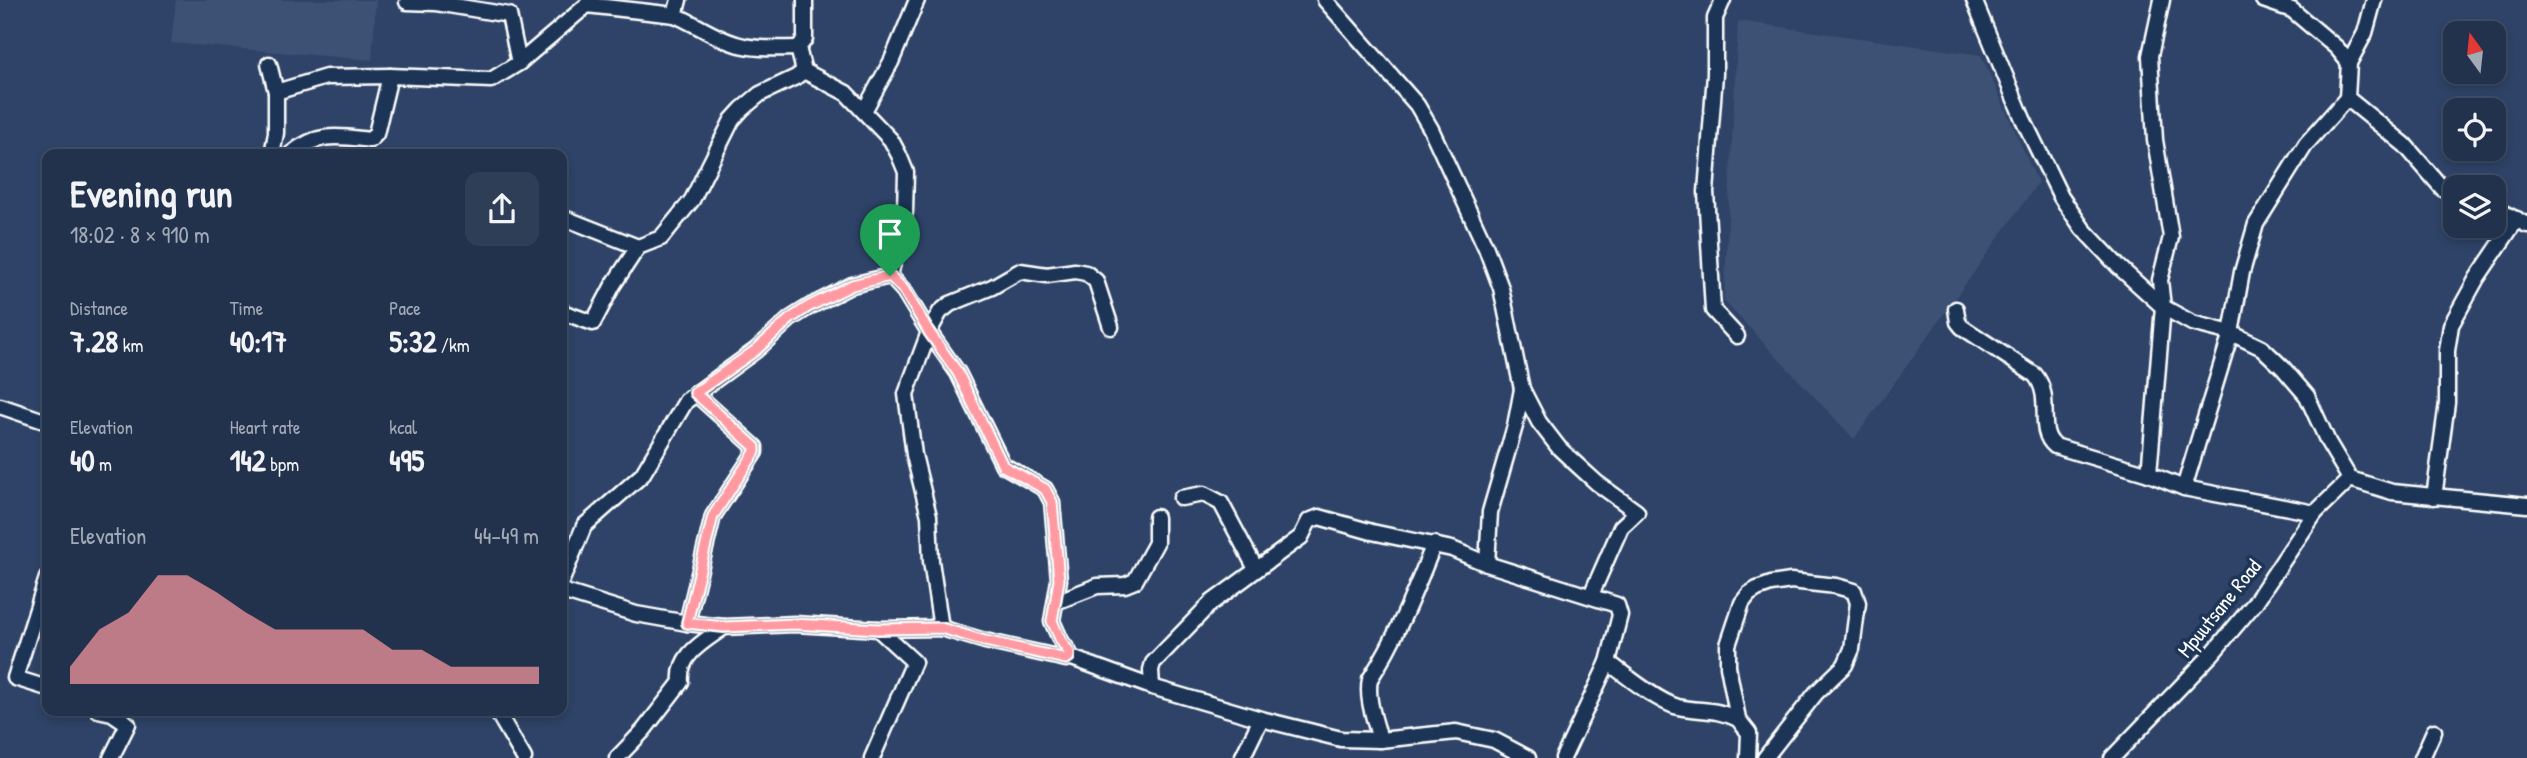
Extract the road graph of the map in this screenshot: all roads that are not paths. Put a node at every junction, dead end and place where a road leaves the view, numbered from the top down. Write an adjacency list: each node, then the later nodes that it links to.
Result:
1 (679, 0): 12 (street)
2 (806, 0): 13 (street)
3 (917, 0): 21 (street)
4 (1325, 0): 37 (street)
5 (1723, 0): 36 (street)
6 (1974, 0): 30 (street)
7 (2162, 0): 30 (street)
8 (2263, 0): 15 (street)
9 (2374, 0): 15 (street)
10 (407, 2): 14 (street)
11 (588, 2): 12 (street); 14 (street)
12 (675, 15): 13 (street)
13 (799, 48): 17 (street)
14 (519, 63): 18 (street)
15 (2349, 63): 20 (street)
16 (269, 64): 19 (street)
17 (804, 71): 21 (street); 28 (street)
18 (390, 76): 19 (street); 23 (street)
19 (276, 92): 22 (street)
20 (2347, 98): 24 (street); 35 (street)
21 (864, 111): 29 (street)
22 (273, 149)
23 (299, 149)
24 (2443, 187)
25 (2506, 214): 27 (street)
26 (567, 219): 28 (street)
27 (2522, 222): 44 (street)
28 (638, 247): 32 (street)
29 (890, 276): 34 (street); 38 (street)
30 (2163, 307): 35 (street); 41 (street)
31 (1956, 309): 41 (street)
32 (567, 314)
33 (1111, 327): 34 (street)
34 (929, 332): 56 (street); 59 (street)
35 (2231, 333): 42 (street); 43 (street)
36 (1737, 336)
37 (1522, 389): 50 (street); 55 (street)
38 (695, 393): 51 (street); 57 (street)
39 (0, 406): 40 (street)
40 (42, 420)
41 (2149, 474): 43 (street)
42 (2350, 479): 44 (street); 47 (street, Mpuutsane Road)
43 (2184, 488): 47 (street)
44 (2434, 497): 46 (street)
45 (1181, 498): 52 (street)
46 (2527, 505)
47 (2315, 513): 80 (street, Mpuutsane Road)
48 (1156, 517): 56 (street)
49 (1434, 544): 50 (street); 52 (street); 70 (street)
50 (1486, 564): 55 (street)
51 (567, 568)
52 (1256, 569): 64 (street)
53 (567, 593): 57 (street)
54 (42, 594): 63 (street)
55 (1591, 595): 62 (street)
56 (1056, 602): 61 (street)
57 (687, 623): 58 (street)
58 (724, 627): 60 (street); 73 (street)
59 (941, 628): 60 (street); 61 (street)
60 (878, 629): 74 (street)
61 (1069, 657): 64 (street)
62 (1608, 662): 68 (street); 77 (street)
63 (42, 686)
64 (1152, 687): 67 (street)
65 (116, 716): 71 (street)
66 (500, 716): 72 (street)
67 (1261, 719): 70 (street); 75 (street)
68 (1738, 719): 78 (street); 79 (street)
69 (2434, 731): 81 (street)
70 (1380, 740): 76 (street)
71 (111, 758)
72 (524, 758)
73 (617, 758)
74 (872, 758)
75 (1242, 758)
76 (1528, 758)
77 (1563, 758)
78 (1748, 758)
79 (1765, 758)
80 (2112, 758)
81 (2422, 758)

